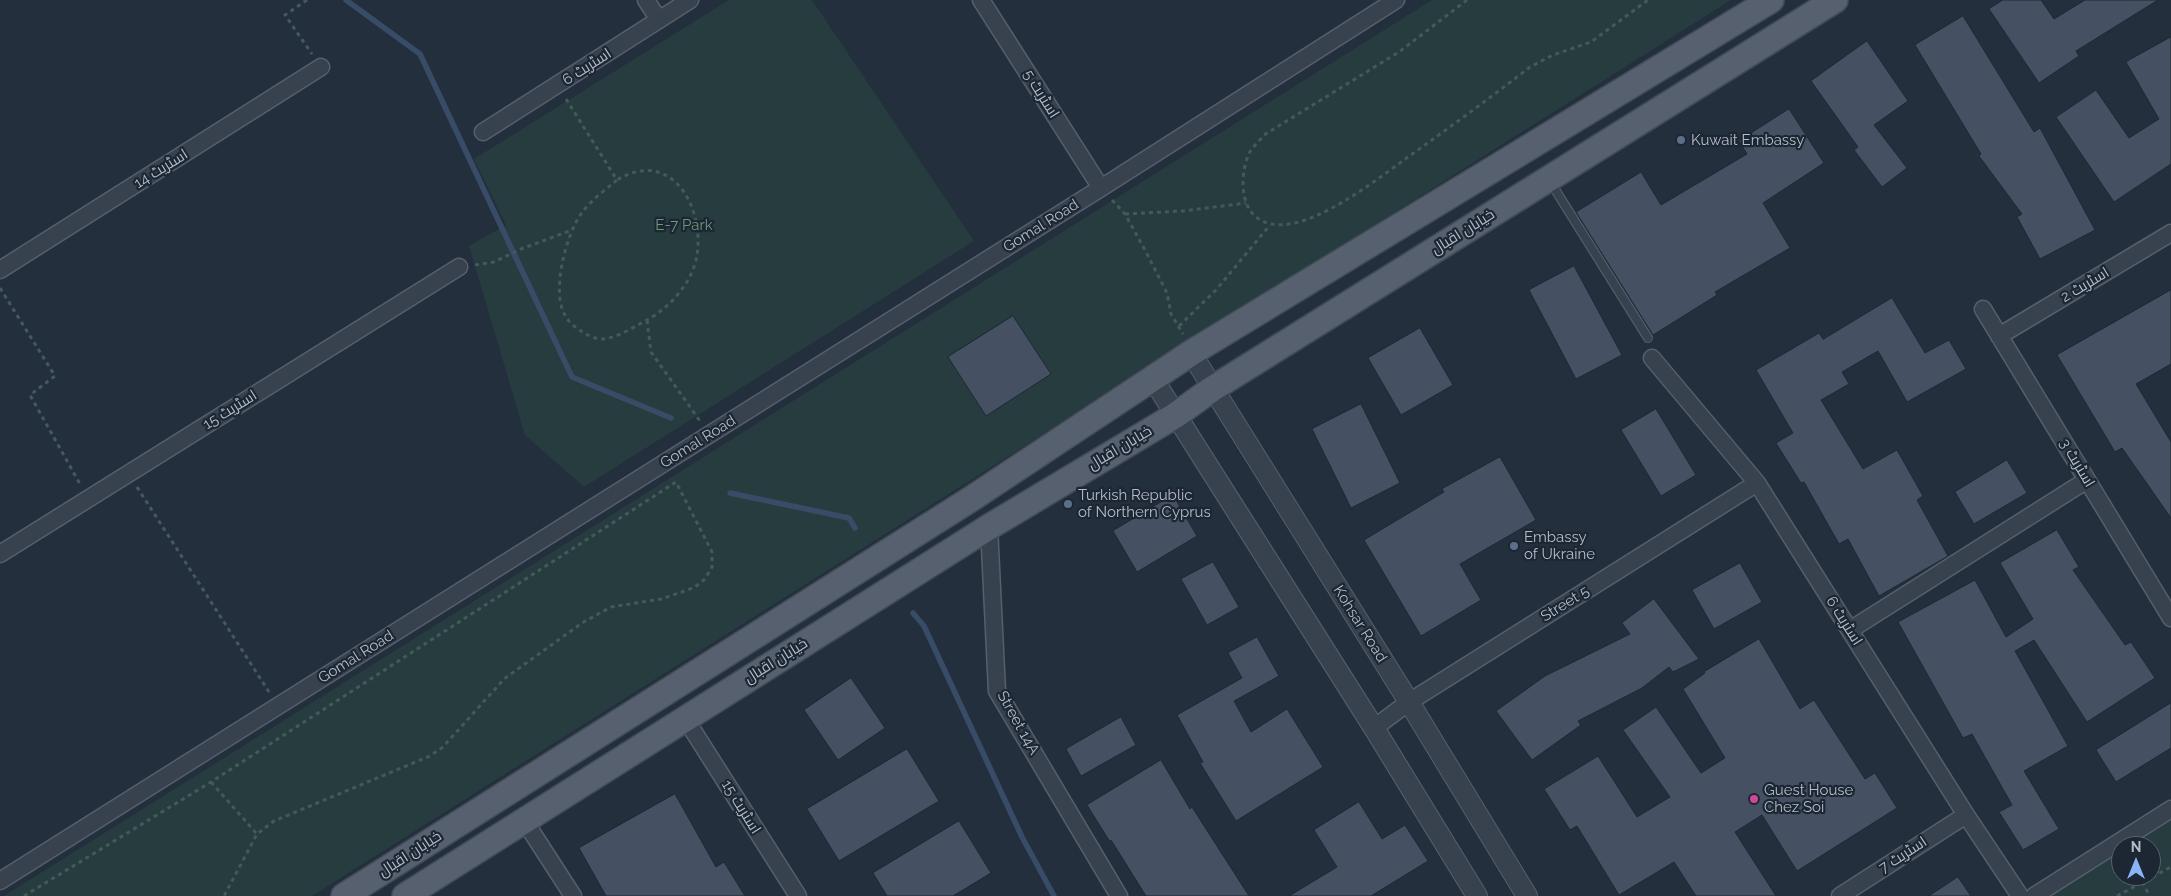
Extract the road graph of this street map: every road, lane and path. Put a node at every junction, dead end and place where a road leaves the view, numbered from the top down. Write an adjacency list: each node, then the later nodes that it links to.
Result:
1 (307, 0): 11 (path)
2 (646, 0): 10 (street)
3 (690, 0): 10 (street, اسٹریٹ 6)
4 (982, 0): 16 (street, اسٹریٹ 5)
5 (1396, 0): 16 (street, Gomal Road)
6 (1467, 0): 17 (path)
7 (1648, 0): 19 (path)
8 (1771, 0): 31 (main road, خیابان اقبال)
9 (1835, 0): 14 (main road, خیابان اقبال)
10 (659, 20): 12 (street, اسٹریٹ 6)
11 (321, 67): 24 (street, اسٹریٹ 14)
12 (557, 86): 13 (street, اسٹریٹ 6); 15 (path)
13 (483, 132)
14 (1548, 179): 30 (lane); 34 (main road, خیابان اقبال)
15 (616, 180): 20 (path); 27 (path)
16 (1101, 188): 18 (path); 36 (street, Gomal Road)
17 (1246, 203): 18 (path); 19 (path)
18 (1125, 214): 28 (path)
19 (1270, 225): 28 (path)
20 (573, 230): 22 (path); 27 (path)
21 (2171, 233): 29 (street, اسٹریٹ 2)
22 (494, 262)
23 (460, 267): 37 (street, اسٹریٹ 15)
24 (0, 270)
25 (0, 288): 40 (path)
26 (1983, 309): 29 (street, اسٹریٹ 3)
27 (647, 320): 36 (path)
28 (1179, 326): 31 (path)
29 (1999, 336): 38 (street, اسٹریٹ 3)
30 (1648, 338)
31 (1191, 353): 33 (main road, خیابان اقبال); 34 (street, Kohsar Road)
32 (1652, 358): 39 (street, اسٹریٹ 6)
33 (1153, 378): 35 (street); 58 (main road, خیابان اقبال)
34 (1212, 389): 35 (main road, خیابان اقبال); 45 (street, Kohsar Road)
35 (1176, 415): 41 (main road, خیابان اقبال); 48 (street)
36 (710, 434): 46 (street, Gomal Road)
37 (128, 474): 40 (street, اسٹریٹ 15); 46 (path)
38 (2087, 480): 43 (street, اسٹریٹ 3); 44 (street)
39 (1757, 483): 44 (street, اسٹریٹ 6); 45 (street, Street 5)
40 (89, 498): 42 (street, اسٹریٹ 15)
41 (989, 527): 47 (main road, خیابان اقبال); 62 (street, Street 14A)
42 (0, 554)
43 (2169, 610)
44 (1850, 630): 51 (street, اسٹریٹ 6)
45 (1409, 702): 48 (street, Street 5); 64 (street, Kohsar Road)
46 (278, 706): 54 (street, Gomal Road)
47 (685, 718): 52 (main road, خیابان اقبال); 61 (street, اسٹریٹ 15)
48 (1374, 728): 63 (street)
49 (211, 782): 53 (path); 53 (path); 56 (path)
50 (2171, 809): 67 (street)
51 (1966, 814): 65 (street, اسٹریٹ 7); 66 (street, اسٹریٹ 6)
52 (524, 820): 59 (main road, خیابان اقبال); 60 (street)
53 (257, 834): 57 (path)
54 (0, 881)
55 (2135, 886): 68 (path)
56 (24, 896)
57 (224, 896)
58 (344, 896)
59 (406, 896)
60 (573, 896)
61 (798, 896)
62 (1119, 896)
63 (1477, 896)
64 (1527, 896)
65 (1840, 896)
66 (2020, 896)
67 (2034, 896)
68 (2117, 896)

